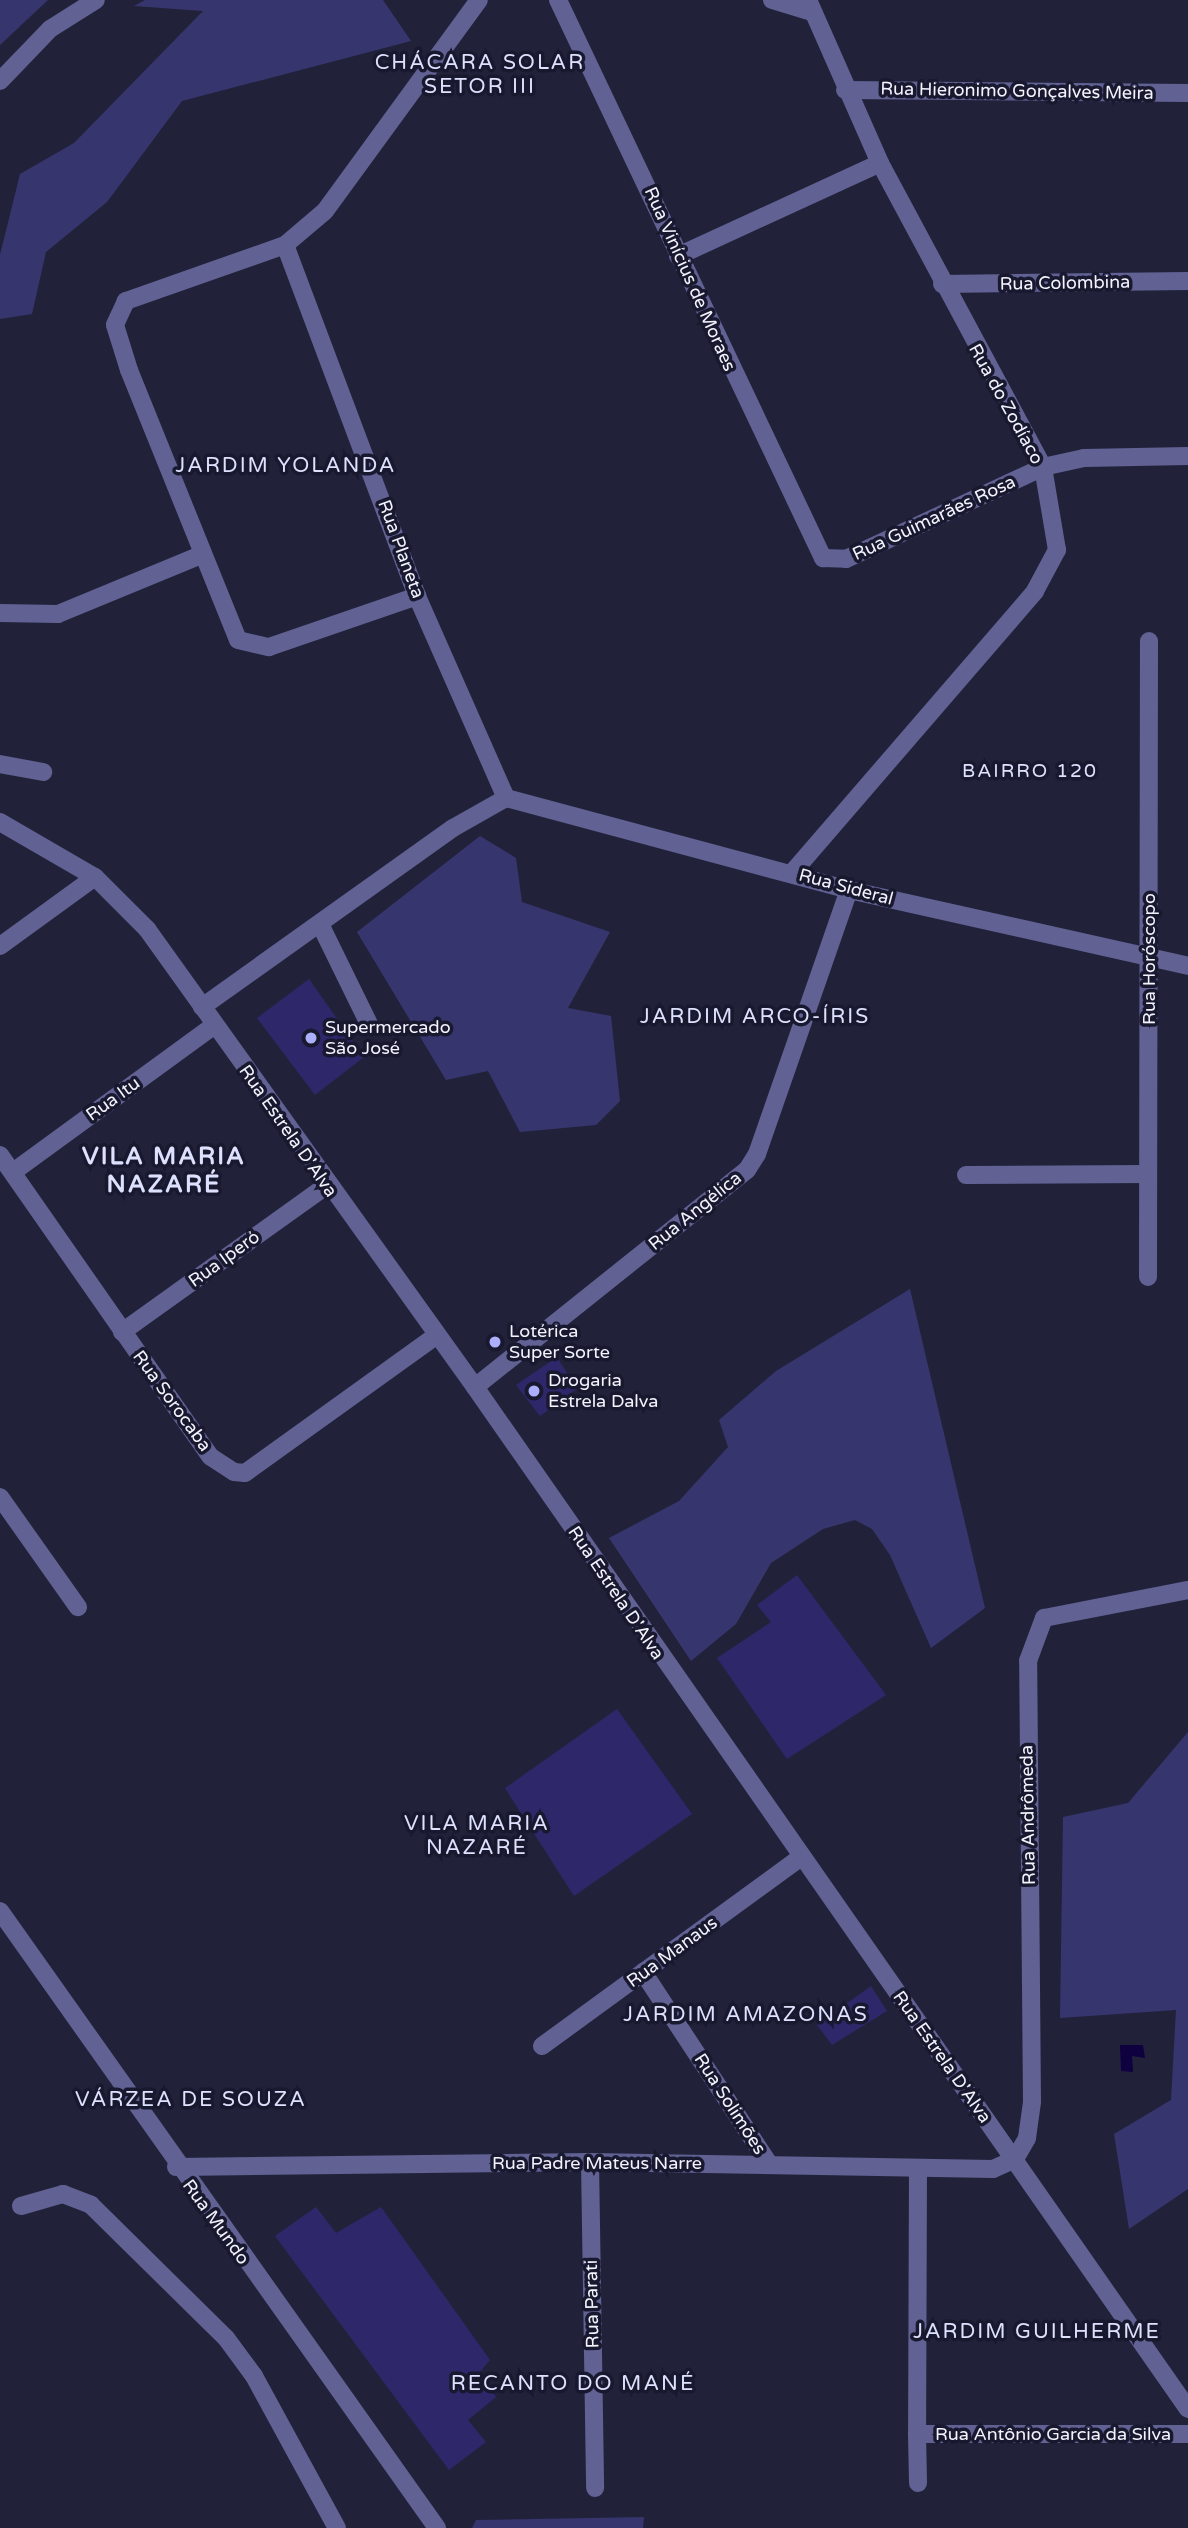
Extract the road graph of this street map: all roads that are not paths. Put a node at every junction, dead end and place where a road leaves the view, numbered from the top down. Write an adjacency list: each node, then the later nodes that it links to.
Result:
1 (96, 0): 6 (street)
2 (479, 0): 10 (street)
3 (558, 0): 11 (street, Rua Vinícius de Moraes)
4 (772, 0): 5 (street)
5 (810, 6): 7 (street, Rua do Zodíaco)
6 (0, 81)
7 (845, 90): 8 (street, Rua Hieronimo Gonçalves Meira); 9 (street, Rua do Zodíaco)
8 (1188, 93)
9 (880, 163): 11 (street); 13 (street, Rua do Zodíaco)
10 (285, 245): 16 (street); 18 (street, Rua Planeta)
11 (678, 256): 17 (street, Rua Vinícius de Moraes)
12 (1188, 281): 13 (street, Rua Colombina)
13 (942, 285): 15 (street, Rua do Zodíaco)
14 (1188, 456): 15 (street, Rua Guimarães Rosa)
15 (1043, 467): 17 (street, Rua Guimarães Rosa); 25 (street, Rua do Zodíaco)
16 (201, 555): 18 (street); 19 (street)
17 (822, 558)
18 (417, 596): 23 (street, Rua Planeta)
19 (0, 613)
20 (1149, 641): 30 (street, Rua Horóscopo)
21 (0, 764): 22 (street)
22 (43, 772)
23 (506, 798): 25 (street, Rua Sideral); 28 (street)
24 (0, 822): 26 (street, Rua Estrela D'Alva)
25 (792, 873): 27 (street, Rua Sideral)
26 (95, 877): 29 (street); 32 (street, Rua Estrela D'Alva)
27 (849, 890): 30 (street, Rua Sideral); 43 (street, Rua Angélica)
28 (320, 924): 32 (street); 34 (street)
29 (0, 946)
30 (1149, 957): 31 (street, Rua Sideral); 37 (street, Rua Horóscopo)
31 (1188, 966)
32 (202, 1007): 33 (street, Rua Estrela D'Alva)
33 (213, 1026): 36 (street, Rua Itu); 39 (street, Rua Estrela D'Alva)
34 (370, 1026)
35 (0, 1155): 36 (street, Rua Sorocaba)
36 (13, 1172): 41 (street, Rua Sorocaba)
37 (1148, 1174): 38 (street); 40 (street, Rua Horóscopo)
38 (966, 1175)
39 (326, 1186): 41 (street, Rua Iperó); 42 (street, Rua Estrela D'Alva)
40 (1148, 1278)
41 (122, 1332): 42 (street, Rua Sorocaba)
42 (436, 1336): 43 (street, Rua Estrela D'Alva)
43 (475, 1387): 47 (street, Rua Estrela D'Alva)
44 (0, 1497): 46 (street)
45 (1188, 1590): 51 (street, Rua Andrômeda)
46 (78, 1607)
47 (801, 1857): 49 (street, Rua Manaus); 51 (street, Rua Estrela D'Alva)
48 (0, 1911): 54 (street, Rua Mundo)
49 (643, 1972): 50 (street, Rua Manaus); 53 (street, Rua Solimões)
50 (542, 2046)
51 (1015, 2159): 55 (street, Rua Padre Mateus Narre); 57 (street, Rua Estrela D'Alva)
52 (590, 2162): 53 (street, Rua Padre Mateus Narre); 54 (street, Rua Padre Mateus Narre); 61 (street, Rua Parati)
53 (770, 2165): 55 (street, Rua Padre Mateus Narre)
54 (176, 2167): 63 (street, Rua Mundo)
55 (918, 2168): 58 (street, Rua Antônio Garcia da Silva)
56 (21, 2206): 62 (street)
57 (1188, 2409)
58 (917, 2434): 59 (street, Rua Antônio Garcia da Silva); 60 (street, Rua Antônio Garcia da Silva)
59 (1188, 2434)
60 (918, 2483)
61 (595, 2488)
62 (337, 2528)
63 (438, 2528)

